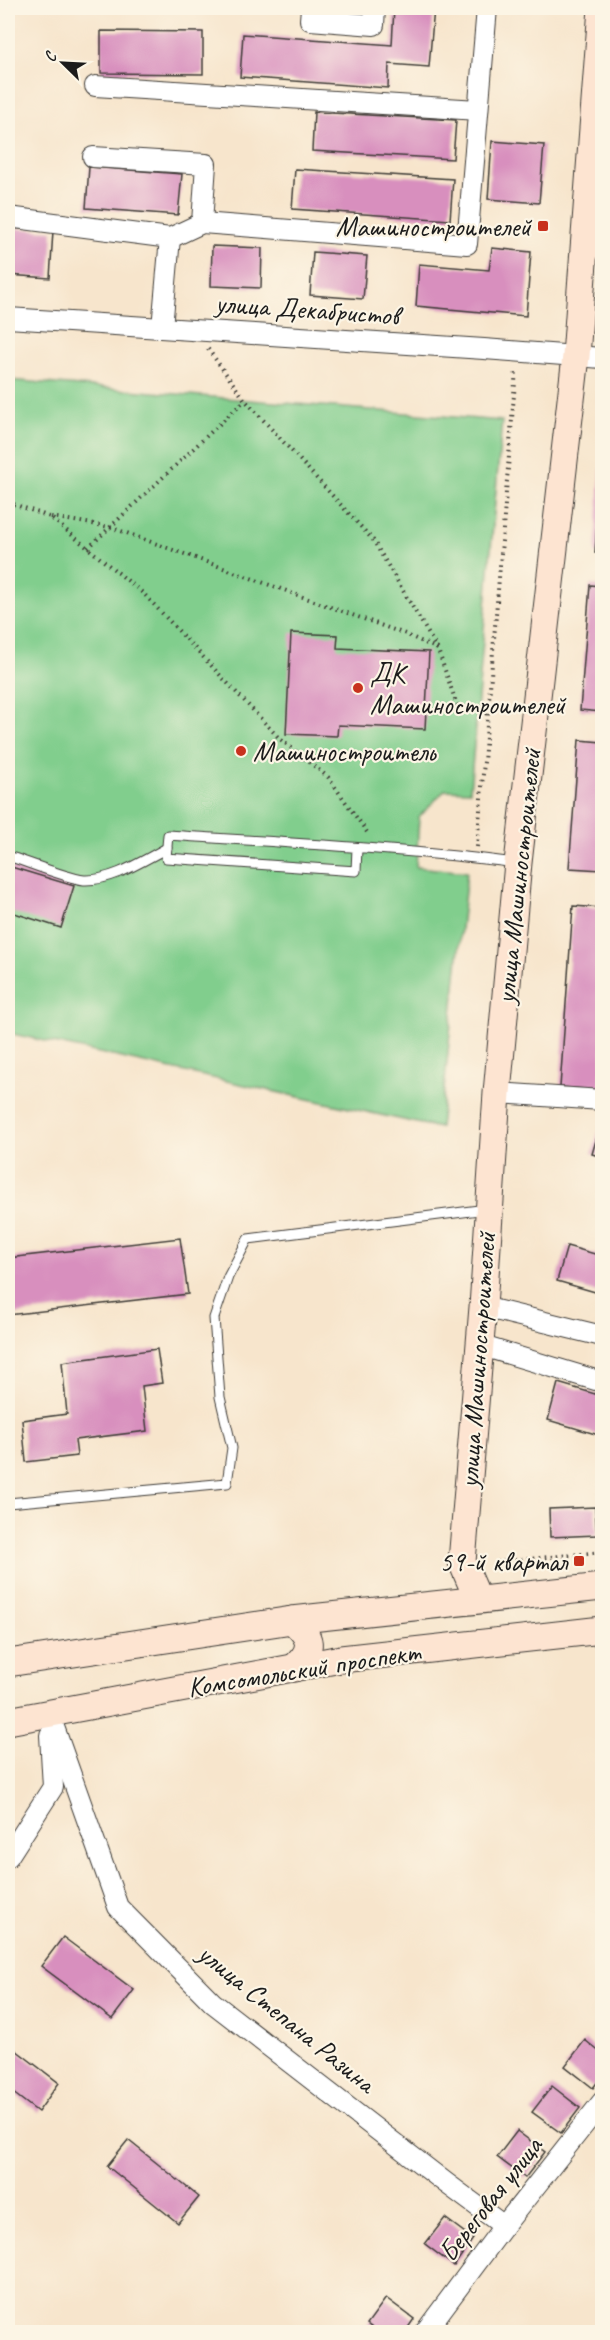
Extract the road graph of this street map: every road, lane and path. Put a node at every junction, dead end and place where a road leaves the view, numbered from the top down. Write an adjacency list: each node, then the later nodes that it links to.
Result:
1 (311, 8): 2 (street)
2 (375, 8)
3 (487, 8): 6 (street)
4 (602, 8): 8 (main road, улица Машиностроителей)
5 (95, 86): 6 (street)
6 (478, 110): 10 (street)
7 (93, 157): 10 (street)
8 (597, 163): 16 (main road, улица Машиностроителей)
9 (8, 217): 11 (street)
10 (202, 223): 11 (street)
11 (170, 238): 13 (street)
12 (8, 318): 13 (street, улица Декабристов)
13 (162, 328): 14 (street, улица Декабристов)
14 (194, 330): 15 (street, улица Декабристов); 17 (path)
15 (517, 351): 16 (street, улица Декабристов); 23 (path)
16 (590, 357): 29 (main road, улица Машиностроителей)
17 (244, 400): 20 (path); 22 (path)
18 (8, 502): 19 (path)
19 (50, 517): 20 (path); 21 (path)
20 (110, 527): 21 (path); 22 (path)
21 (88, 548): 26 (path)
22 (438, 650): 23 (path)
23 (488, 714): 28 (path)
24 (167, 848): 25 (lane); 25 (lane); 27 (lane)
25 (357, 848): 26 (lane)
26 (380, 850): 28 (lane)
27 (8, 856)
28 (476, 858): 29 (lane)
29 (518, 863): 30 (main road, улица Машиностроителей)
30 (497, 1092): 31 (street); 32 (main road, улица Машиностроителей)
31 (603, 1100)
32 (488, 1209): 33 (main road, улица Машиностроителей); 37 (lane)
33 (483, 1307): 34 (street); 35 (main road, улица Машиностроителей)
34 (603, 1336)
35 (479, 1345): 36 (street); 41 (main road, улица Машиностроителей)
36 (603, 1382)
37 (8, 1503)
38 (603, 1552): 39 (path)
39 (497, 1562)
40 (603, 1587): 41 (main road, Комсомольский проспект)
41 (478, 1599): 42 (main road, Комсомольский проспект)
42 (334, 1615): 43 (main road, Комсомольский проспект); 45 (main road)
43 (292, 1620): 46 (main road, Комсомольский проспект); 47 (main road)
44 (603, 1630): 45 (main road, Комсомольский проспект)
45 (340, 1659): 47 (main road, Комсомольский проспект)
46 (8, 1663)
47 (294, 1668): 48 (main road, Комсомольский проспект)
48 (49, 1713): 49 (main road, Комсомольский проспект); 50 (street); 52 (street, улица Степана Разина)
49 (8, 1721)
50 (8, 1857)
51 (603, 2102): 52 (street, Береговая улица)
52 (504, 2226): 53 (street, Береговая улица)
53 (425, 2332)

